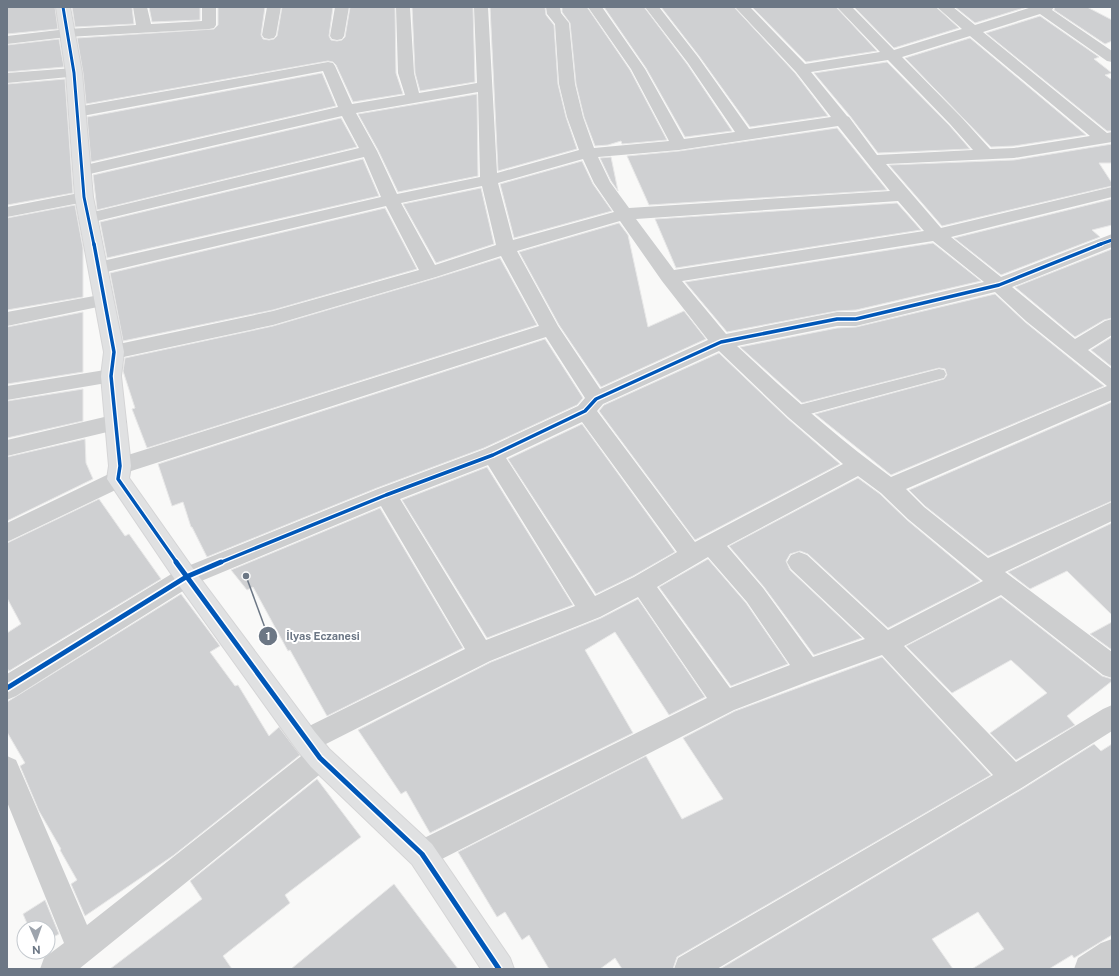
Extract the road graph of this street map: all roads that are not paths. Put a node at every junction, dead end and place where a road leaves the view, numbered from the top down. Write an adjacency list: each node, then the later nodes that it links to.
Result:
1 (63, 7): 17 (street)
2 (140, 7): 15 (street)
3 (210, 7): 15 (street)
4 (274, 7): 18 (street)
5 (342, 7): 19 (street)
6 (403, 7): 27 (street)
7 (481, 7): 26 (street)
8 (553, 7): 35 (street)
9 (595, 7): 33 (street)
10 (652, 7): 31 (street)
11 (742, 7): 23 (street)
12 (844, 7): 21 (street)
13 (944, 7): 16 (street)
14 (1042, 8): 16 (street); 22 (street)
15 (144, 27): 17 (street)
16 (974, 30): 21 (street); 32 (street)
17 (66, 33): 20 (street); 24 (street)
18 (268, 35)
19 (337, 36)
20 (7, 40)
21 (893, 55): 23 (street); 36 (street)
22 (1112, 58)
23 (801, 69): 30 (street)
24 (74, 74): 25 (street); 29 (street)
25 (7, 78)
26 (485, 86): 27 (street); 39 (street)
27 (413, 98): 28 (street)
28 (347, 110): 29 (street); 34 (street); 38 (street)
29 (77, 112): 38 (street)
30 (843, 120): 31 (street); 37 (street)
31 (745, 135): 33 (street)
32 (1108, 138): 36 (street)
33 (679, 144): 35 (street)
34 (369, 151): 43 (street); 46 (street)
35 (588, 153): 39 (street); 45 (street)
36 (986, 155): 37 (street)
37 (873, 160): 41 (street)
38 (81, 171): 42 (street)
39 (490, 180): 43 (street); 49 (street)
40 (1112, 192): 47 (street)
41 (903, 195): 45 (street); 47 (street)
42 (84, 197): 44 (street); 46 (street)
43 (391, 200): 50 (street); 51 (street)
44 (7, 212)
45 (625, 214): 49 (street); 52 (street)
46 (89, 218): 50 (street)
47 (937, 236): 52 (street); 53 (street)
48 (1112, 240): 53 (street)
49 (506, 248): 51 (street); 57 (street)
50 (98, 268): 54 (street)
51 (430, 273): 60 (street)
52 (669, 278): 58 (street)
53 (1000, 285): 58 (street); 59 (street)
54 (105, 300): 55 (street); 60 (street)
55 (7, 319)
56 (1112, 326): 59 (street)
57 (550, 329): 66 (street); 72 (street)
58 (721, 342): 66 (street); 67 (street)
59 (1074, 348): 63 (street)
60 (114, 352): 62 (street)
61 (939, 374): 67 (lane)
62 (111, 376): 65 (street); 68 (street)
63 (1112, 380)
64 (1112, 392): 73 (street)
65 (7, 393)
66 (591, 405): 70 (street); 77 (street)
67 (795, 412): 71 (street)
68 (117, 422): 69 (street); 72 (street)
69 (7, 448)
70 (493, 454): 74 (street); 82 (street)
71 (859, 465): 73 (street); 77 (street)
72 (119, 472): 76 (street); 80 (street)
73 (889, 487): 79 (street)
74 (386, 495): 80 (street); 84 (street)
75 (1112, 511): 79 (street)
76 (7, 533)
77 (701, 549): 81 (street); 86 (street)
78 (799, 562): 83 (street)
79 (995, 576): 83 (street); 85 (street)
80 (186, 577): 87 (street); 90 (street)
81 (642, 584): 82 (street); 88 (street)
82 (591, 610): 84 (street)
83 (886, 643): 86 (street); 92 (street)
84 (481, 653): 90 (street)
85 (1112, 667)
86 (808, 670): 88 (street)
87 (7, 688)
88 (725, 702): 93 (street)
89 (1112, 717): 92 (street)
90 (313, 749): 93 (street); 94 (street)
91 (7, 769): 94 (street)
92 (1013, 778): 98 (street)
93 (422, 854): 97 (street)
94 (81, 947): 96 (street)
95 (1112, 954): 99 (street)
96 (55, 969)
97 (499, 969)
98 (689, 969)
99 (1089, 969)

